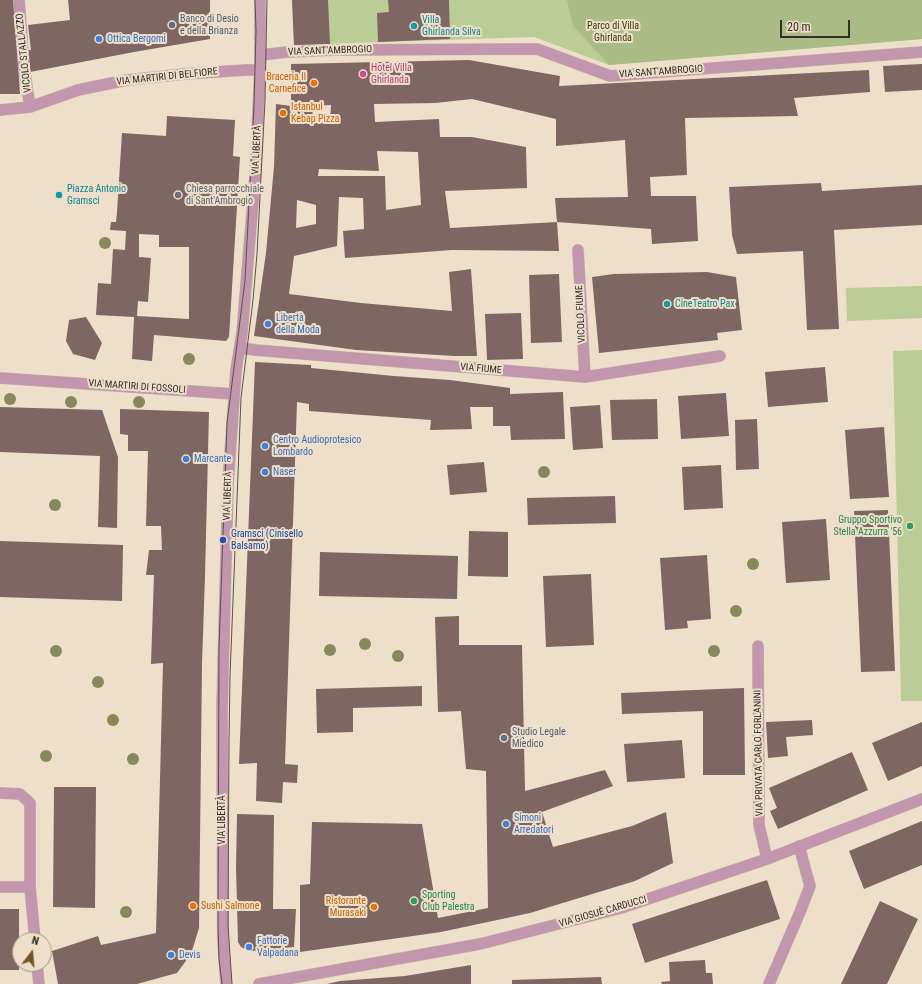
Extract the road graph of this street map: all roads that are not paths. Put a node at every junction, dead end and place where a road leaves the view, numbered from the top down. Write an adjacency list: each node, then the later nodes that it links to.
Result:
1 (19, 0): 6 (street, VICOLO STALLAZZO)
2 (260, 0): 4 (street, VIA LIBERTÀ)
3 (922, 52): 4 (street, VIA SANT'AMBROGIO)
4 (260, 55): 5 (street, VIA LIBERTÀ)
5 (260, 70): 6 (street, VIA MARTIRI DI BELFIORE); 9 (street, VIA LIBERTÀ)
6 (30, 107): 7 (street)
7 (0, 110)
8 (578, 250): 11 (street, VICOLO FIUME)
9 (240, 348): 11 (street, VIA FIUME); 13 (street, VIA LIBERTÀ)
10 (720, 356): 11 (street, VIA FIUME)
11 (585, 377)
12 (0, 378): 13 (street, VIA MARTIRI DI FOSSOLI)
13 (234, 394): 24 (street, VIA LIBERTÀ)
14 (758, 646): 18 (street, VIA PRIVATA CARLO FORLANINI)
15 (0, 793): 20 (street)
16 (922, 799): 17 (street, VIA GIOSUÈ CARDUCCI)
17 (799, 846): 18 (street, VIA GIOSUÈ CARDUCCI); 26 (street)
18 (767, 859): 25 (street, VIA GIOSUÈ CARDUCCI)
19 (0, 887): 20 (street)
20 (30, 887): 21 (street)
21 (34, 932)
22 (38, 972): 23 (street)
23 (39, 984)
24 (226, 984)
25 (259, 984)
26 (768, 984)

